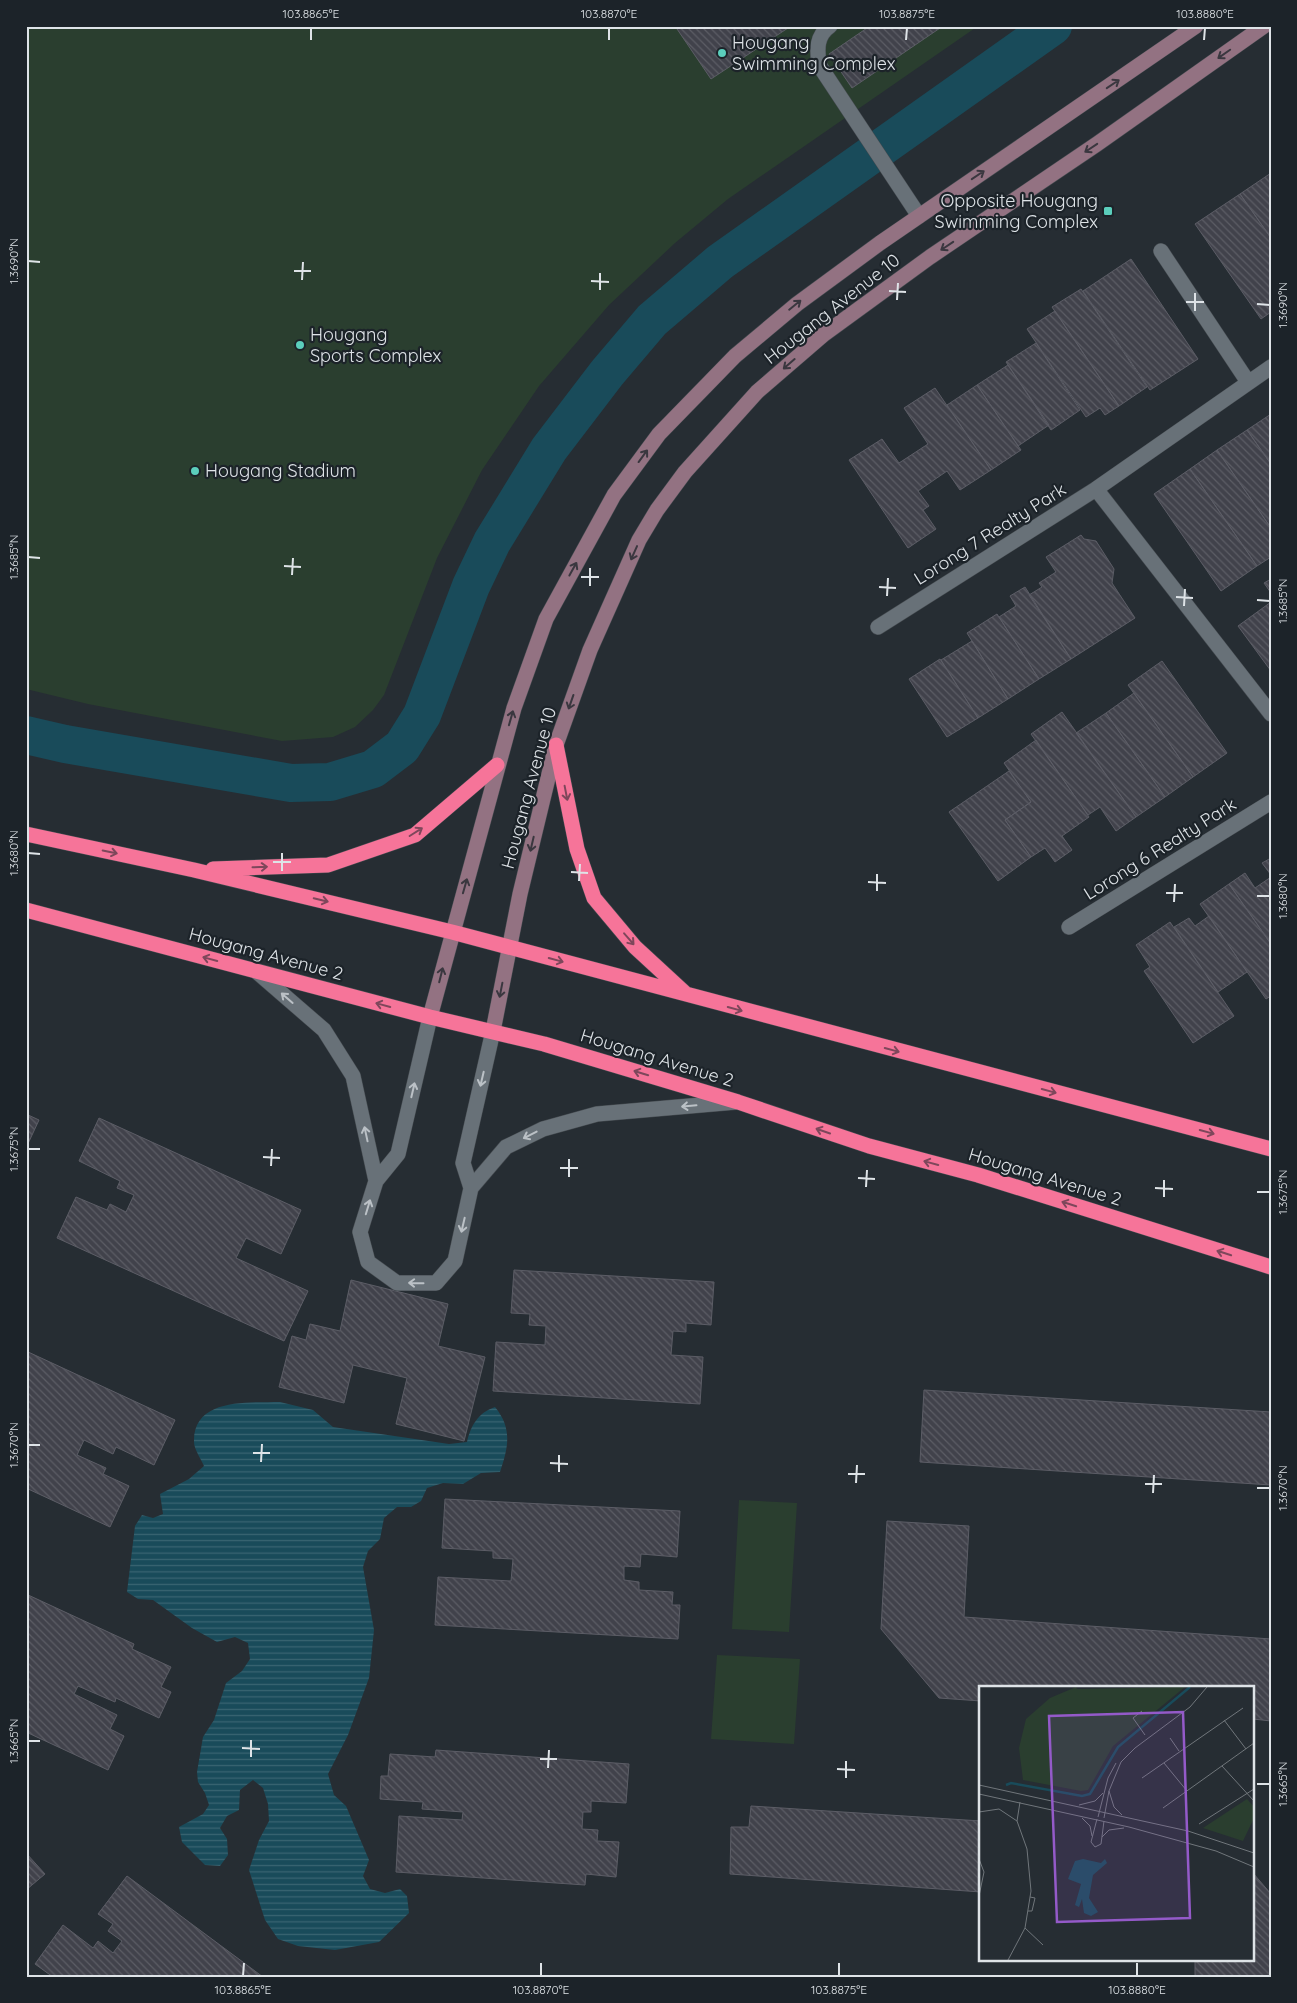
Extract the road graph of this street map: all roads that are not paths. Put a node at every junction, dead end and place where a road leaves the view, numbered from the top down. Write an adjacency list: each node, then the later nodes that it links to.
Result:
1 (830, 26): 4 (street)
2 (1196, 26): 4 (main road, Hougang Avenue 10, one-way to 2)
3 (1264, 26): 11 (main road, Hougang Avenue 10, one-way to 11)
4 (919, 216): 12 (main road, Hougang Avenue 10, one-way to 4)
5 (1161, 251): 7 (street)
6 (1271, 367): 7 (street, Lorong 7 Realty Park)
7 (1248, 382): 8 (street, Lorong 7 Realty Park)
8 (1096, 489): 9 (street, Lorong 7 Realty Park); 10 (street)
9 (878, 627)
10 (1271, 714)
11 (556, 746): 19 (main road, Hougang Avenue 10, one-way to 19); 21 (highway, one-way to 21)
12 (498, 765): 15 (highway, one-way to 12); 18 (main road, Hougang Avenue 10, one-way to 12)
13 (1271, 802): 17 (street, Lorong 6 Realty Park)
14 (26, 834): 15 (highway, one-way to 15)
15 (194, 870): 18 (highway, one-way to 18)
16 (26, 910): 20 (highway, Hougang Avenue 2, one-way to 16)
17 (1069, 927)
18 (452, 932): 19 (highway); 22 (main road, Hougang Avenue 10, one-way to 18)
19 (509, 948): 21 (highway, one-way to 21); 23 (main road, Hougang Avenue 10, one-way to 23)
20 (257, 972): 22 (highway, Hougang Avenue 2, one-way to 20); 26 (street, one-way to 20)
21 (688, 996): 25 (highway, one-way to 25)
22 (430, 1017): 23 (highway, Hougang Avenue 2); 26 (street, one-way to 22)
23 (493, 1032): 24 (highway, Hougang Avenue 2, one-way to 23); 27 (street, one-way to 27)
24 (738, 1102): 27 (street, one-way to 27); 28 (highway, Hougang Avenue 2, one-way to 24)
25 (1271, 1149)
26 (376, 1181): 27 (street, one-way to 26)
27 (471, 1188)
28 (1271, 1267)

